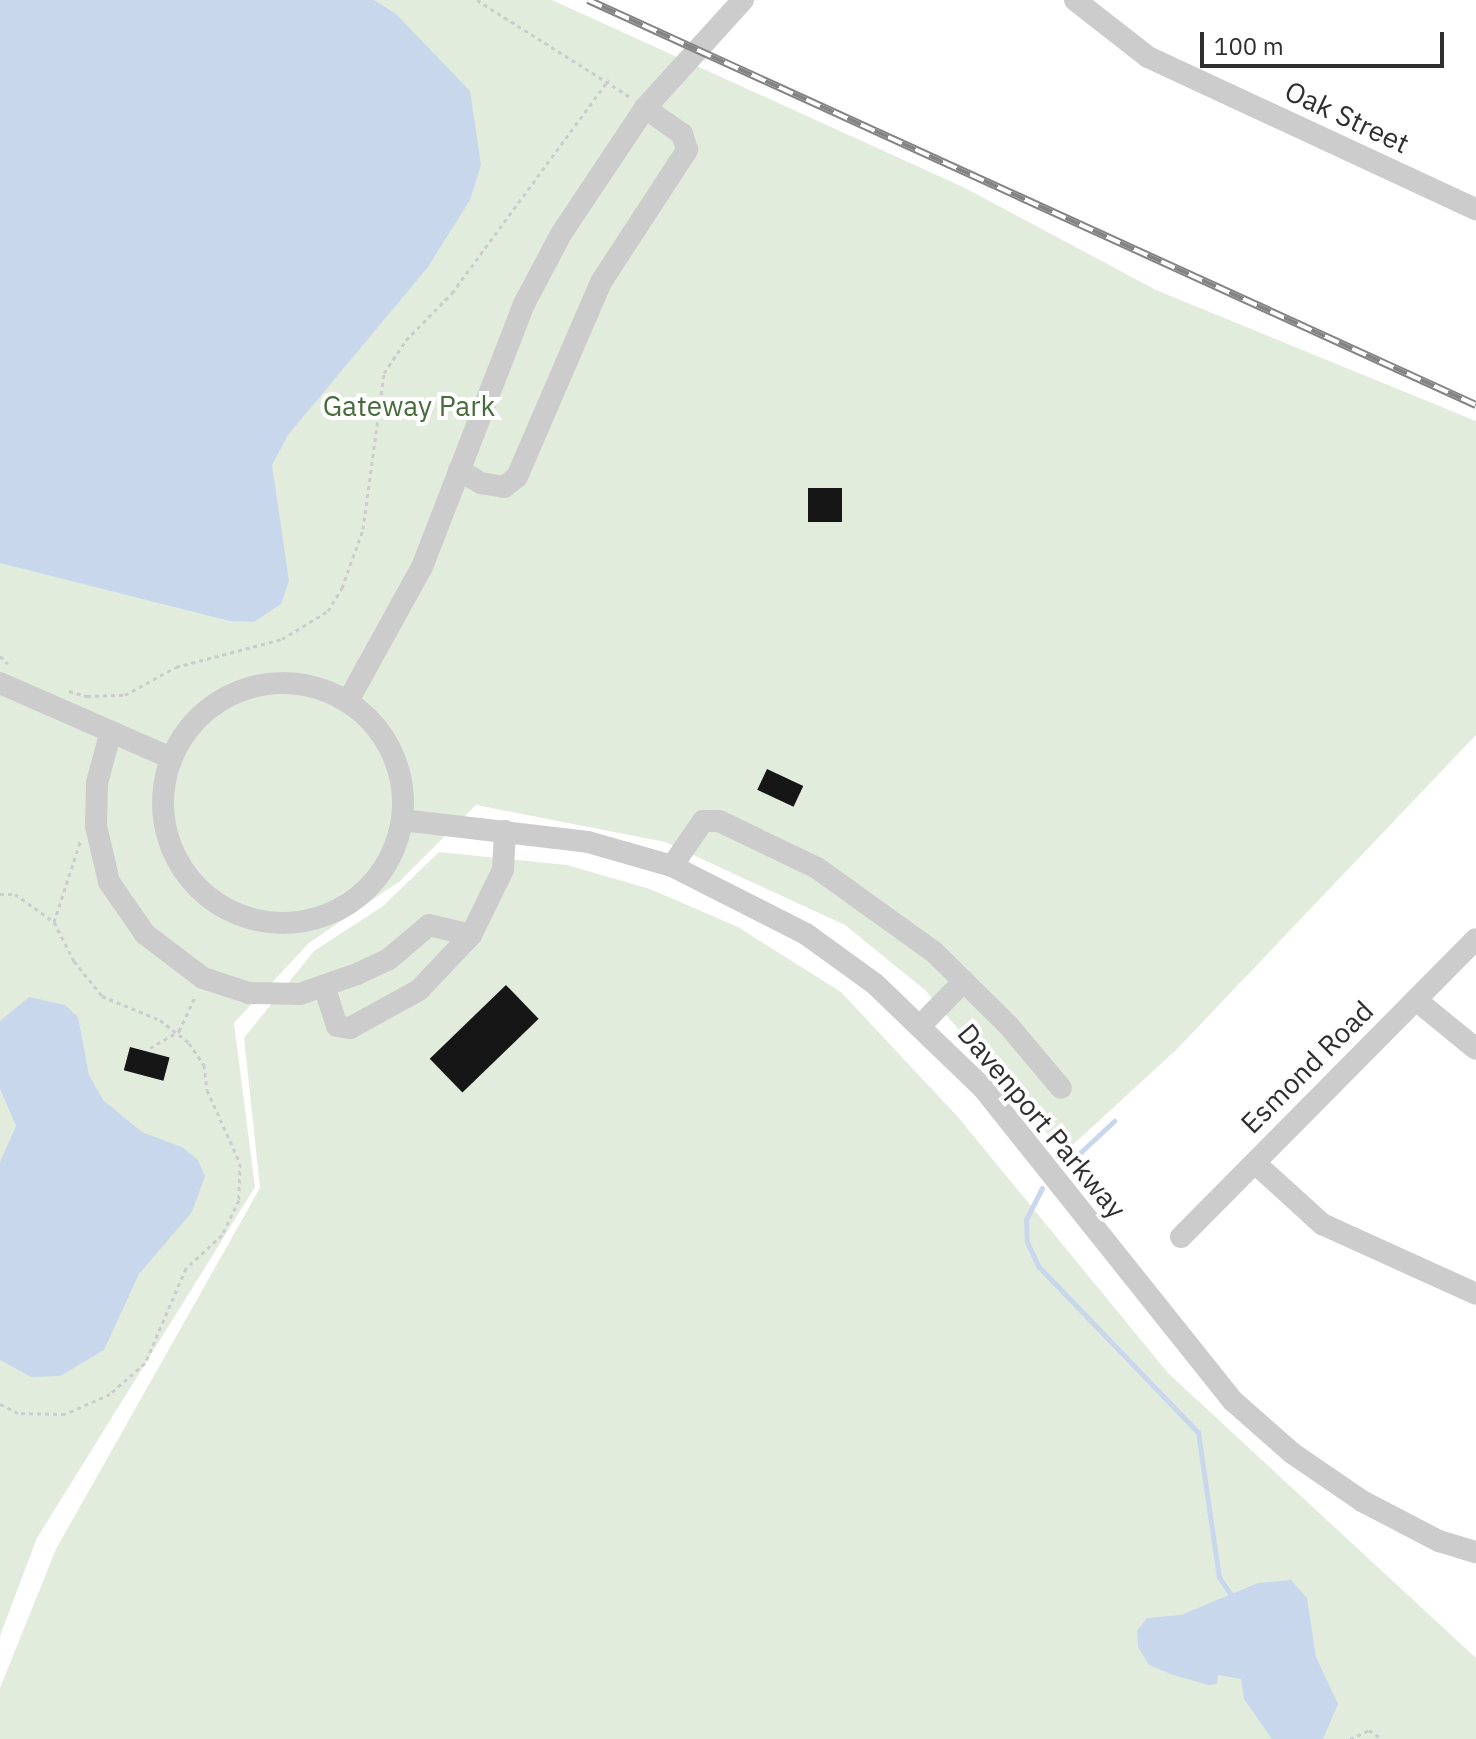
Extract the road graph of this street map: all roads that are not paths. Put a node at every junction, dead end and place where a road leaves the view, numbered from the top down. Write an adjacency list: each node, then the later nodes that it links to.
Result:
1 (743, 0): 3 (street)
2 (1075, 0): 4 (street, Oak Street)
3 (645, 108): 5 (street); 5 (street)
4 (1476, 209)
5 (459, 470): 7 (street)
6 (8, 677): 8 (street)
7 (348, 701): 9 (street); 10 (street)
8 (110, 735): 9 (street); 16 (street)
9 (171, 758): 10 (street)
10 (402, 820): 11 (street, Davenport Parkway)
11 (505, 831): 12 (street, Davenport Parkway); 13 (street)
12 (672, 866): 15 (street); 18 (street, Davenport Parkway)
13 (471, 935): 16 (street); 16 (street)
14 (1476, 939): 17 (street, Esmond Road)
15 (964, 981): 18 (street); 20 (street)
16 (324, 986)
17 (1416, 1000): 19 (street); 21 (street, Esmond Road)
18 (922, 1024): 24 (street, Davenport Parkway)
19 (1476, 1049)
20 (1061, 1088)
21 (1255, 1163): 22 (street, Esmond Road); 23 (street)
22 (1181, 1237)
23 (1476, 1294)
24 (1476, 1552)

